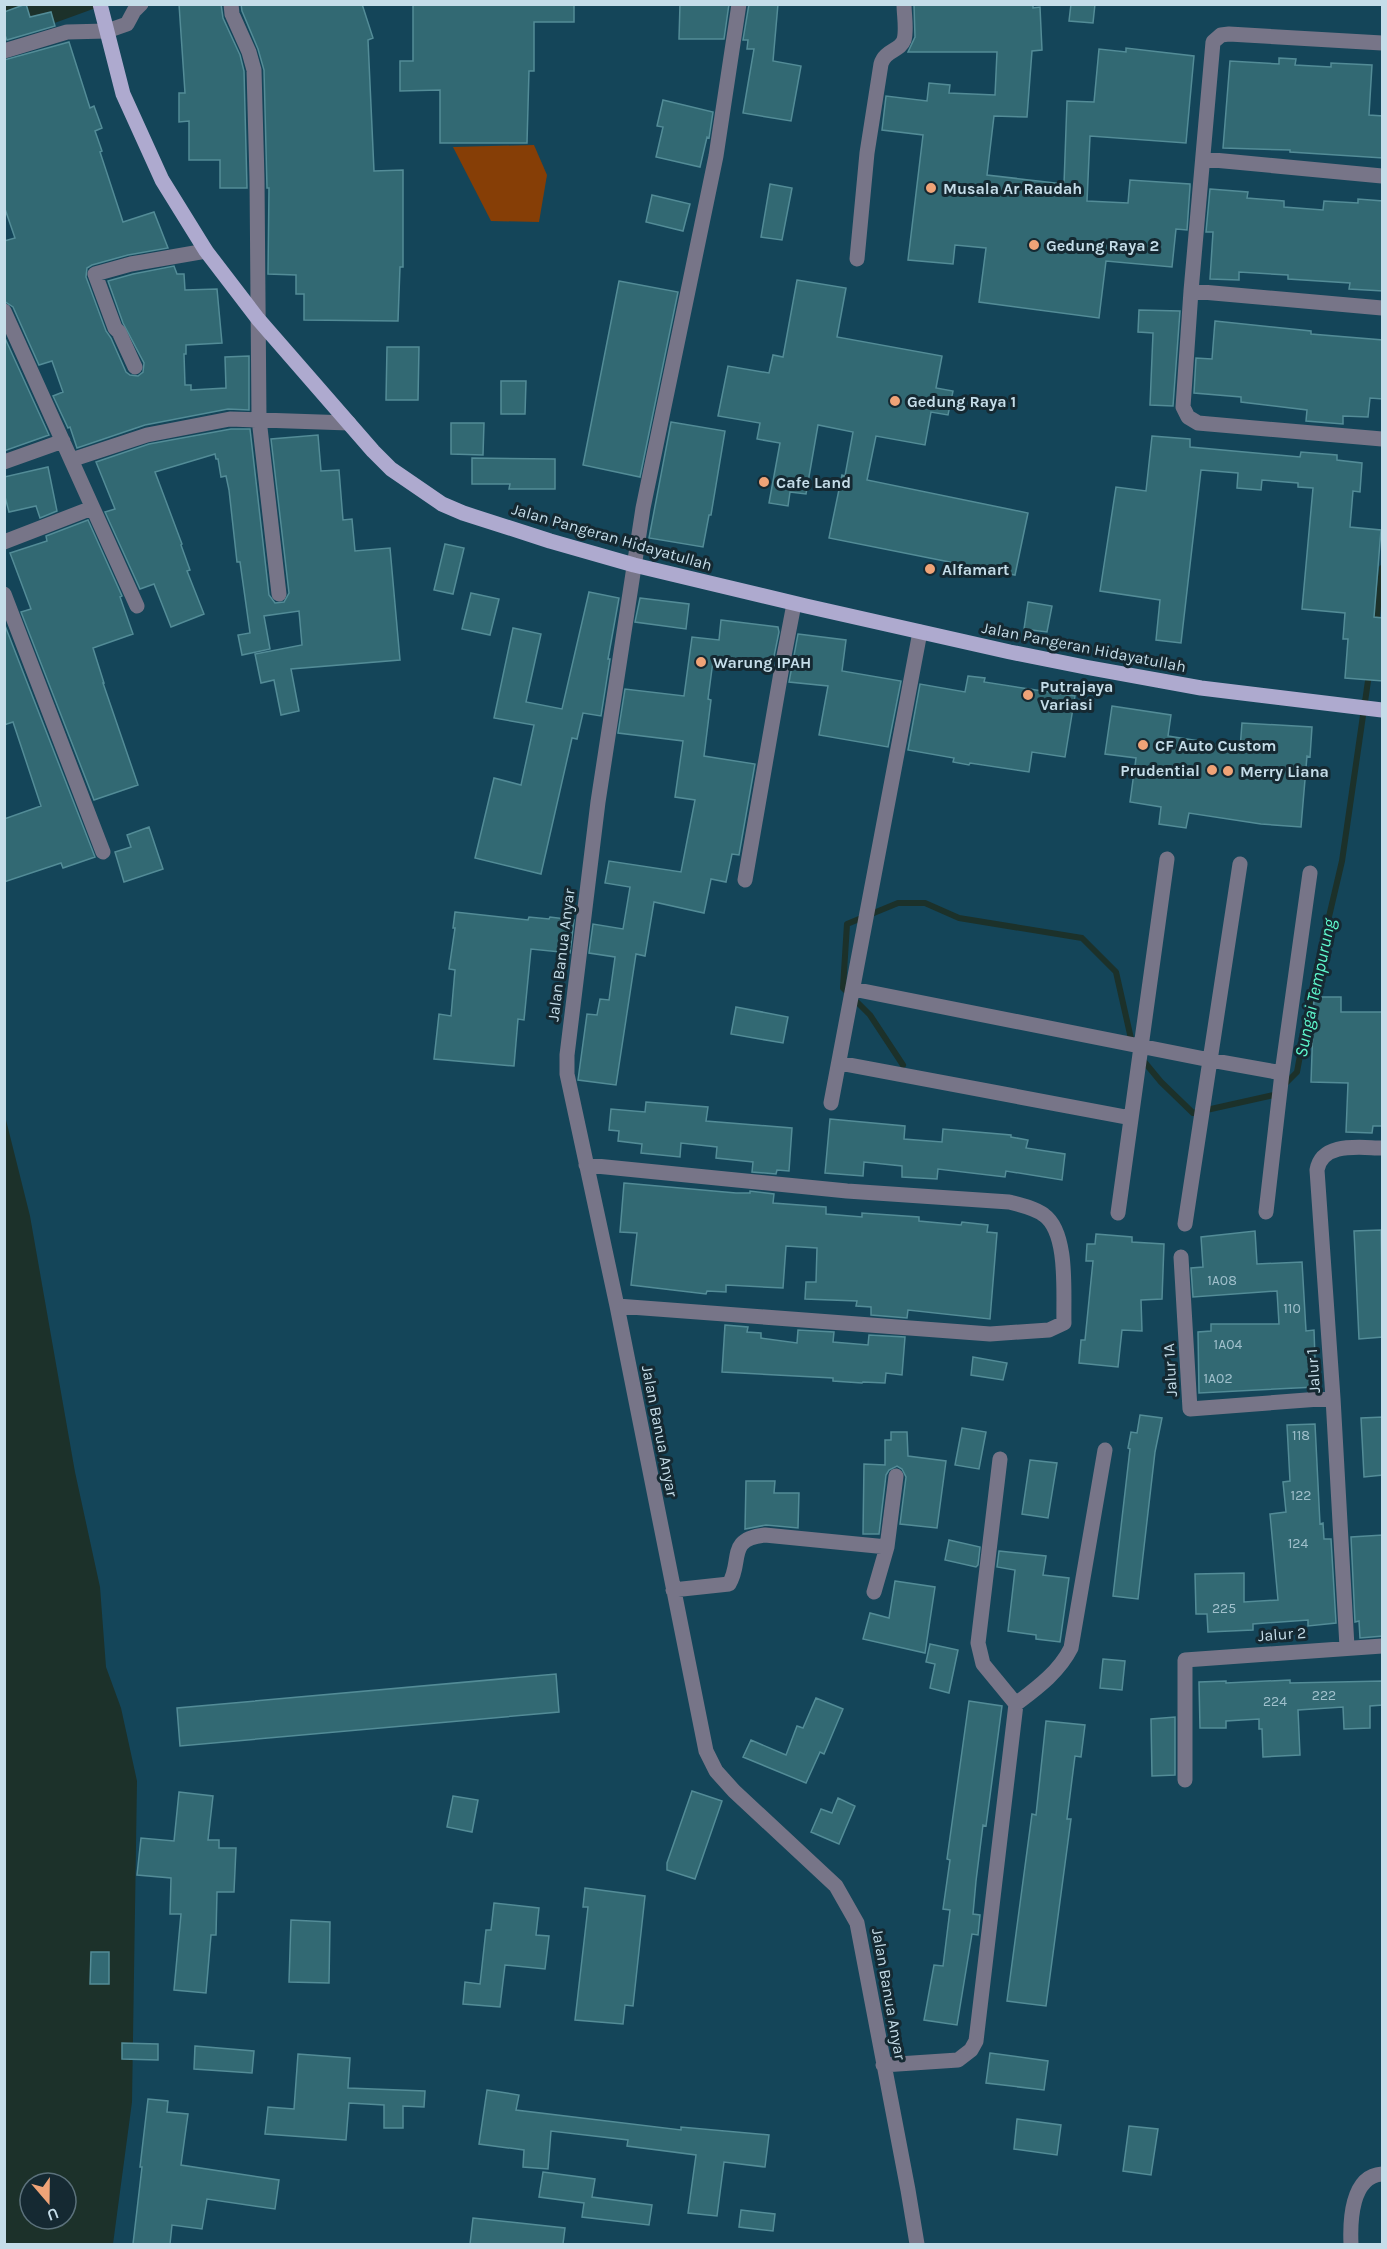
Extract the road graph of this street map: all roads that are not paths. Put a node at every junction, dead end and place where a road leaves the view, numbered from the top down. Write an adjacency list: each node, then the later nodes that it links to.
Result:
1 (141, 4): 6 (street)
2 (231, 4): 16 (street)
3 (739, 4): 26 (street, Jalan Banua Anyar)
4 (904, 4): 12 (street)
5 (101, 8): 6 (main road, Jalan Pangeran Hidayatullah)
6 (107, 31): 8 (street); 11 (main road, Jalan Pangeran Hidayatullah)
7 (1383, 43): 9 (street)
8 (4, 51)
9 (1203, 159): 10 (street); 13 (street)
10 (1383, 176)
11 (206, 251): 16 (main road, Jalan Pangeran Hidayatullah); 17 (street)
12 (857, 259)
13 (1191, 291): 14 (street); 20 (street)
14 (1383, 308)
15 (4, 311): 21 (street)
16 (258, 319): 18 (street); 19 (main road, Jalan Pangeran Hidayatullah)
17 (135, 367)
18 (259, 419): 19 (street); 22 (street); 28 (street)
19 (349, 423): 26 (main road, Jalan Pangeran Hidayatullah)
20 (1383, 439)
21 (63, 441): 22 (street); 23 (street)
22 (71, 460): 24 (street)
23 (4, 462)
24 (93, 508): 25 (street); 30 (street)
25 (4, 542)
26 (634, 565): 29 (main road, Jalan Pangeran Hidayatullah); 46 (street, Jalan Banua Anyar)
27 (4, 594): 33 (street)
28 (279, 594)
29 (794, 604): 31 (main road, Jalan Pangeran Hidayatullah); 37 (street)
30 (137, 606)
31 (920, 632): 32 (main road, Jalan Pangeran Hidayatullah); 38 (street)
32 (1383, 710)
33 (103, 852)
34 (1167, 860): 39 (street)
35 (1240, 864): 40 (street)
36 (1310, 873): 42 (street)
37 (746, 880)
38 (853, 989): 39 (street); 41 (street)
39 (1141, 1046): 40 (street); 44 (street)
40 (1210, 1060): 42 (street); 49 (street)
41 (839, 1063): 43 (street); 44 (street)
42 (1282, 1073): 47 (street)
43 (831, 1103)
44 (1131, 1118): 48 (street)
45 (1383, 1148): 52 (street, Jalur 1)
46 (586, 1165): 51 (street, Jalan Banua Anyar); 51 (street)
47 (1266, 1212)
48 (1118, 1213)
49 (1185, 1224)
50 (1181, 1257): 52 (street, Jalur 1A)
51 (618, 1306): 57 (street, Jalan Banua Anyar)
52 (1334, 1398): 60 (street, Jalur 1)
53 (1105, 1450): 61 (street)
54 (1000, 1459): 61 (street)
55 (896, 1476): 56 (street)
56 (886, 1547): 57 (street); 58 (street)
57 (673, 1590): 63 (street, Jalan Banua Anyar)
58 (874, 1592)
59 (1383, 1646): 60 (street, Jalur 2)
60 (1347, 1647): 62 (street, Jalur 2)
61 (1016, 1704): 63 (street)
62 (1185, 1780)
63 (883, 2065): 65 (street, Jalan Banua Anyar)
64 (1380, 2174): 66 (street)
65 (916, 2244)
66 (1351, 2244)

